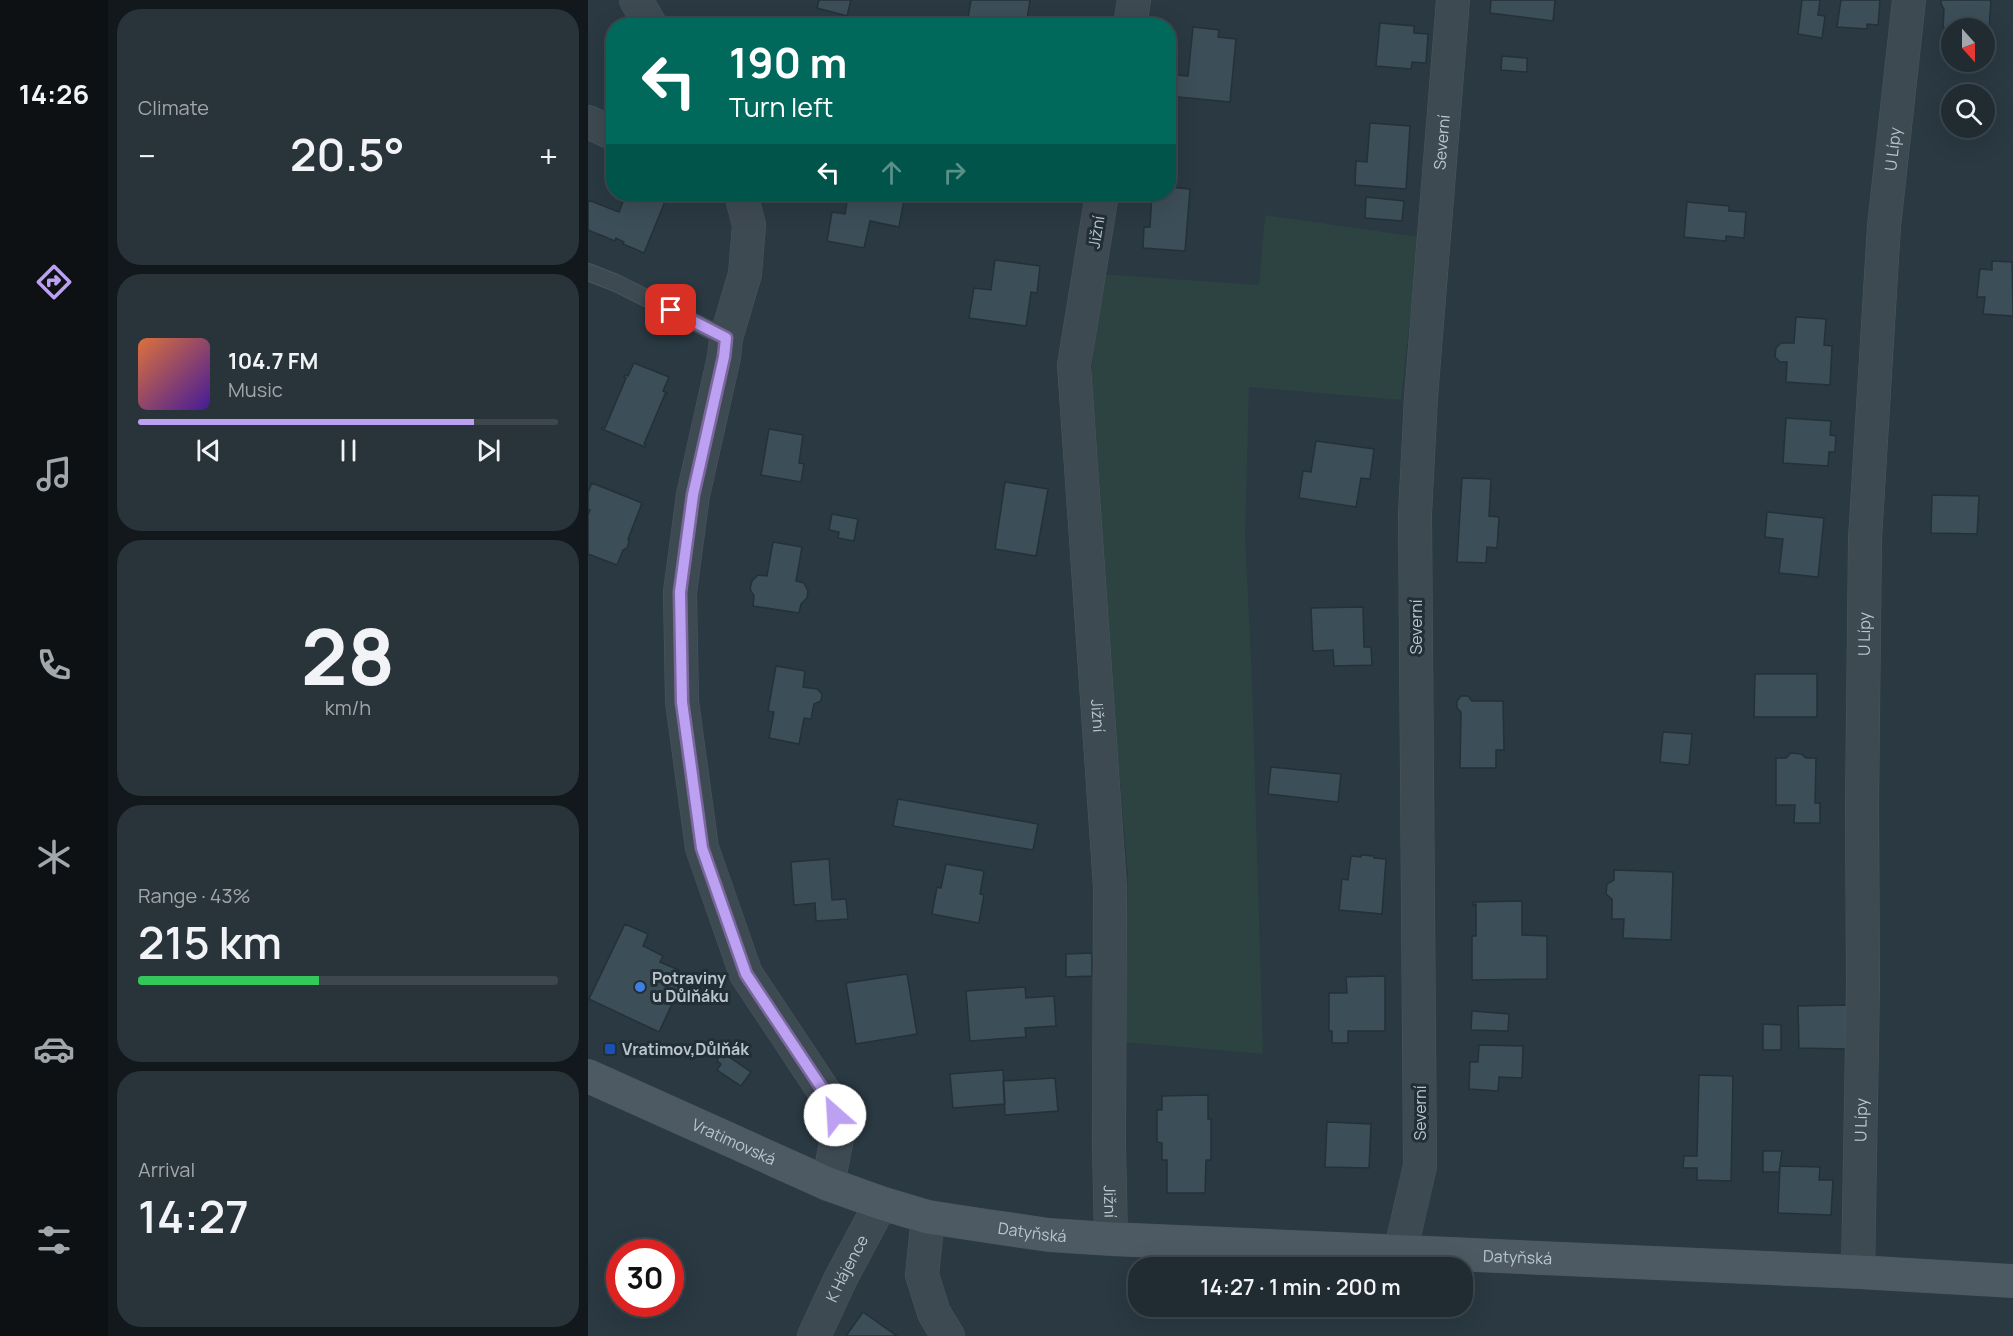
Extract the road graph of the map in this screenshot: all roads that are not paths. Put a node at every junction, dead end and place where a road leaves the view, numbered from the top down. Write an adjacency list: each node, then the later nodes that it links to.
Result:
1 (1134, 0): 4 (street)
2 (1453, 0): 16 (street, Severní)
3 (1909, 0): 17 (street, U Lípy)
4 (1131, 18)
5 (588, 123): 6 (street)
6 (606, 131)
7 (741, 201): 10 (street)
8 (1101, 201): 15 (street, Jižní)
9 (588, 272): 10 (lane)
10 (726, 338): 12 (street)
11 (588, 1076): 12 (main road, Vratimovská)
12 (828, 1184): 13 (main road, Vratimovská)
13 (881, 1203): 14 (main road, Datyňská); 19 (street, K Hájence)
14 (928, 1217): 15 (main road, Datyňská); 20 (street)
15 (1111, 1239): 16 (main road, Datyňská)
16 (1400, 1253): 17 (main road, Datyňská)
17 (1858, 1272): 18 (main road, Datyňská)
18 (2013, 1281)
19 (814, 1336)
20 (948, 1336)

